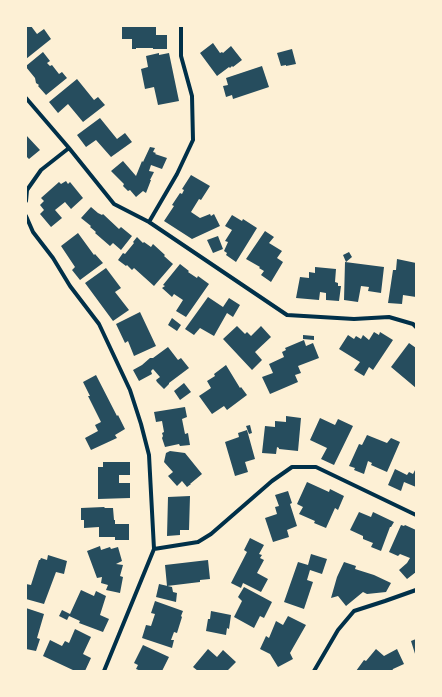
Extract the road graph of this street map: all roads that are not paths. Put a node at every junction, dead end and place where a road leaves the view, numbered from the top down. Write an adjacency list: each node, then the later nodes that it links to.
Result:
1 (181, 26): 6 (street)
2 (26, 98): 3 (street)
3 (69, 148): 4 (street); 6 (street)
4 (26, 201)
5 (26, 216): 9 (street)
6 (150, 222): 7 (street)
7 (416, 327)
8 (416, 514): 9 (street)
9 (154, 549): 11 (street)
10 (416, 590): 12 (street)
11 (104, 671)
12 (314, 671)

